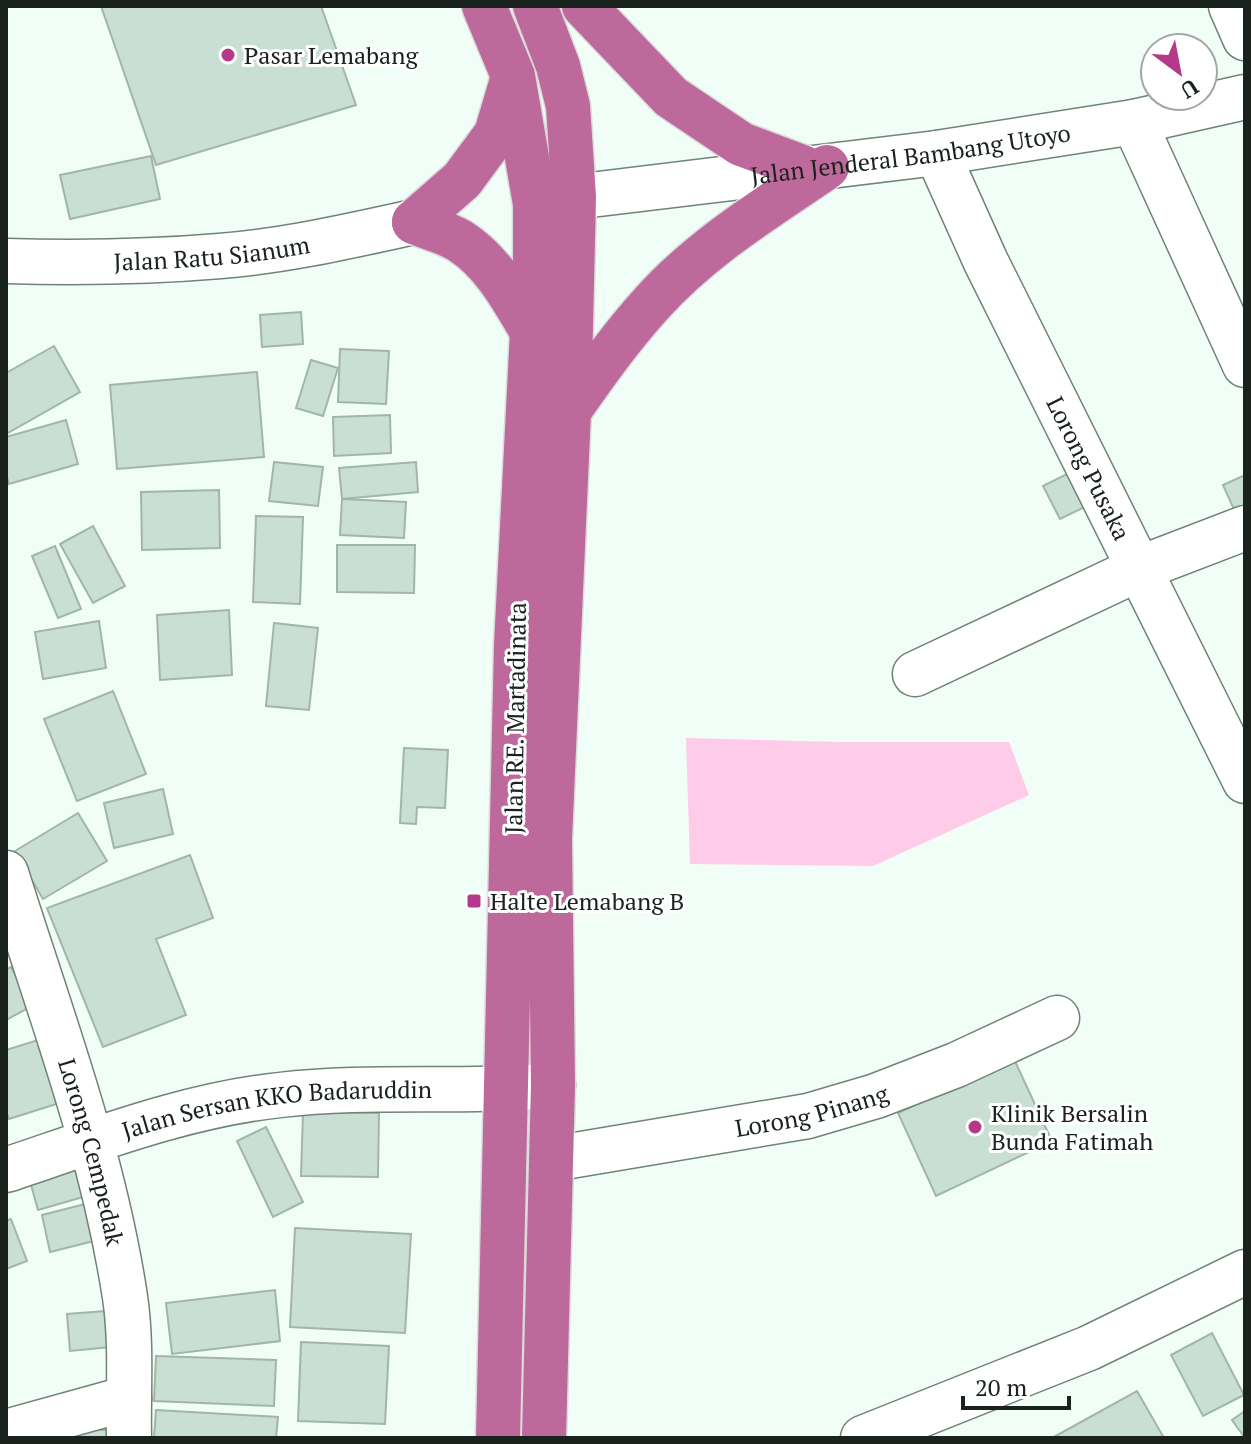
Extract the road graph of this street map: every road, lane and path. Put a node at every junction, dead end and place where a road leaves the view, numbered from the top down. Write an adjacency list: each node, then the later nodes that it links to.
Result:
1 (484, 6): 6 (highway, Jalan RE. Martadinata)
2 (535, 6): 11 (highway)
3 (584, 6): 10 (highway)
4 (1231, 6): 5 (street)
5 (1245, 38)
6 (513, 76): 11 (highway, Jalan RE. Martadinata); 12 (highway)
7 (1245, 97): 8 (street, Jalan Jenderal Bambang Utoyo)
8 (1134, 122): 9 (street, Jalan Jenderal Bambang Utoyo); 15 (street)
9 (937, 153): 10 (street, Jalan Jenderal Bambang Utoyo); 18 (street, Lorong Pusaka)
10 (816, 168): 11 (street, Jalan Jenderal Bambang Utoyo); 16 (highway)
11 (555, 200): 14 (highway, Jalan RE. Martadinata); 16 (highway)
12 (414, 222): 13 (street, Jalan Ratu Sianum); 14 (highway)
13 (6, 261)
14 (531, 330): 24 (highway, Jalan RE. Martadinata)
15 (1245, 365)
16 (569, 411): 23 (highway)
17 (1245, 528): 18 (street)
18 (1138, 569): 19 (street); 20 (street, Lorong Pusaka)
19 (915, 674)
20 (1243, 772)
21 (6, 873): 25 (street, Lorong Cempedak)
22 (1057, 1018): 26 (street, Lorong Pinang)
23 (553, 1085): 24 (street, Jalan Sersan KKO Badaruddin); 26 (highway)
24 (507, 1089): 25 (street, Jalan Sersan KKO Badaruddin); 31 (highway, Jalan RE. Martadinata)
25 (91, 1143): 27 (street, Jalan Sersan KKO Badaruddin); 29 (street, Lorong Cempedak)
26 (552, 1159): 32 (highway)
27 (6, 1170)
28 (1245, 1272): 33 (street)
29 (129, 1418): 30 (street)
30 (6, 1432)
31 (498, 1438)
32 (544, 1438)
33 (863, 1438)

